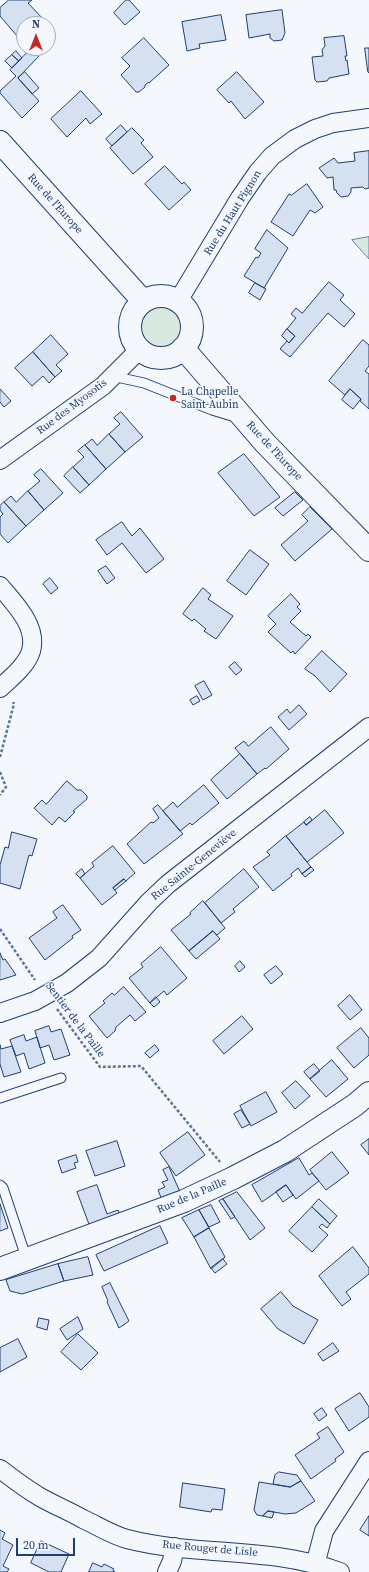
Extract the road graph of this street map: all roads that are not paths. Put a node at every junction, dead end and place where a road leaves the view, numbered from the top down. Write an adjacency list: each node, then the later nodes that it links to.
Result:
1 (369, 118): 4 (street, Rue du Haut Pignon)
2 (0, 142): 3 (street, Rue de l'Europe)
3 (142, 301): 4 (street); 6 (street)
4 (178, 301): 5 (street)
5 (183, 348): 6 (street); 8 (street, Rue de l'Europe)
6 (140, 349): 7 (street, Rue des Myosotis)
7 (112, 376): 8 (lane); 9 (street, Rue des Myosotis)
8 (245, 419): 10 (street, Rue de l'Europe)
9 (0, 460)
10 (369, 550)
11 (0, 586): 12 (street)
12 (5, 694)
13 (369, 727): 14 (street, Rue Sainte-Geneviève)
14 (0, 1013)
15 (61, 1078): 17 (lane)
16 (369, 1093): 19 (street, Rue de la Paille)
17 (0, 1098)
18 (0, 1185): 19 (lane)
19 (27, 1260): 20 (street, Rue de la Paille)
20 (0, 1269)
21 (369, 1461): 24 (street)
22 (0, 1470): 23 (street, Rue Rouget de Lisle)
23 (175, 1548): 24 (street, Rue Rouget de Lisle); 25 (street)
24 (315, 1565): 26 (street, Rue Rouget de Lisle)
25 (167, 1572)
26 (340, 1572)

